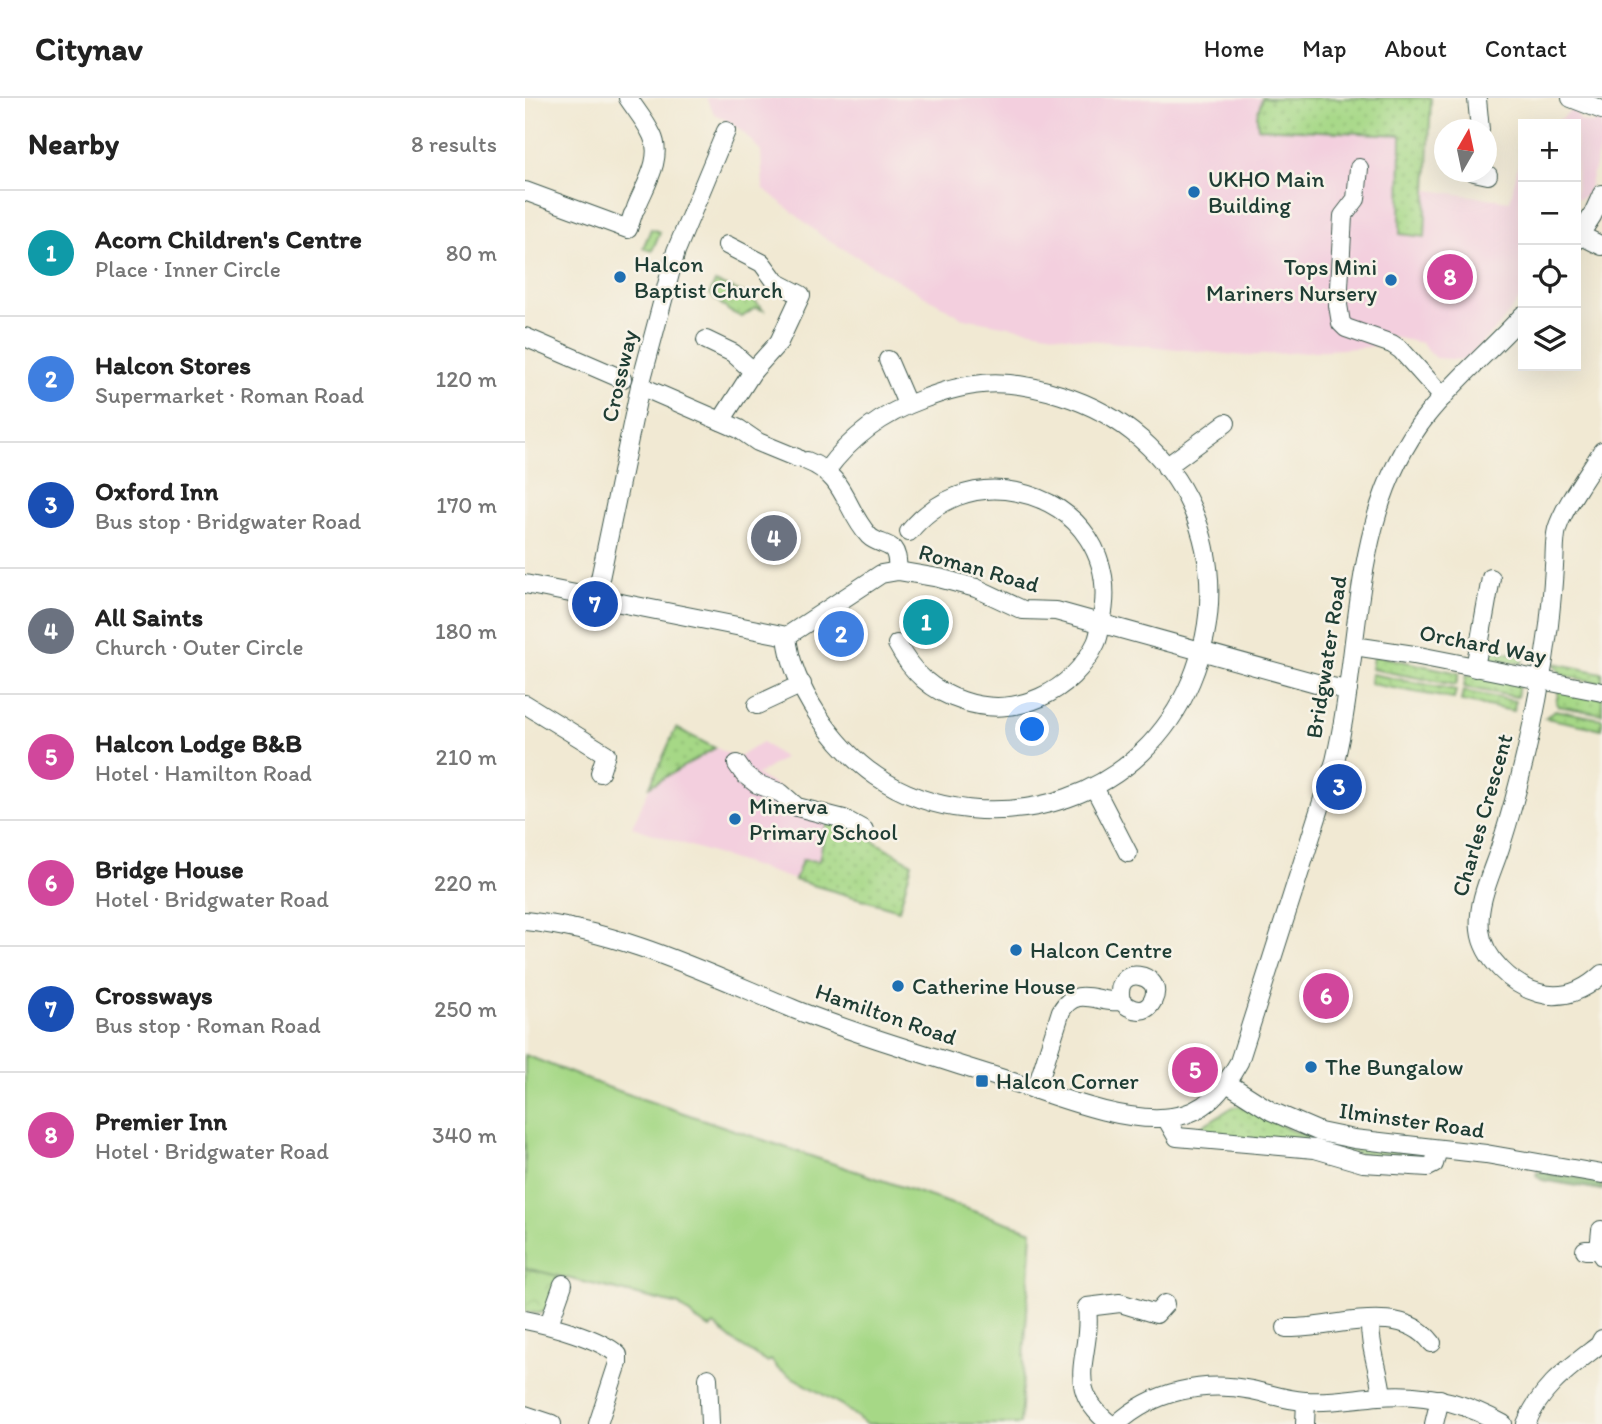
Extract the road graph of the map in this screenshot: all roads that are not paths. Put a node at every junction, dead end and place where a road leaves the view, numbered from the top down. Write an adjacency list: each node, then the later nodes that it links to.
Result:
1 (628, 98): 8 (street)
2 (1571, 98): 4 (street)
3 (1474, 99): 5 (street)
4 (1602, 110)
5 (1478, 119)
6 (726, 131): 20 (street, Crossway)
7 (1359, 168): 21 (street)
8 (525, 191)
9 (1602, 194): 10 (street)
10 (1581, 232)
11 (1581, 239): 13 (street)
12 (727, 245): 18 (street)
13 (1602, 246)
14 (1518, 320): 21 (street, Bridgwater Road)
15 (525, 337): 19 (street)
16 (706, 340): 18 (street)
17 (888, 360): 22 (street)
18 (753, 371): 23 (street)
19 (622, 379)
20 (640, 386): 23 (street); 32 (street, Crossway)
21 (1443, 397): 35 (street, Bridgwater Road)
22 (907, 404): 26 (street); 27 (street)
23 (721, 421): 27 (street)
24 (1226, 422): 26 (street)
25 (1602, 451): 39 (street, Charles Crescent)
26 (1165, 467): 36 (street)
27 (826, 471): 28 (street)
28 (901, 541): 29 (street); 33 (street)
29 (898, 571): 33 (street, Roman Road); 34 (street, Roman Road)
30 (1491, 578): 38 (street)
31 (525, 584): 32 (street)
32 (596, 598): 34 (street)
33 (1101, 624): 36 (street, Roman Road); 37 (street)
34 (787, 636): 40 (street)
35 (1354, 646): 38 (street, Orchard Way); 41 (street, Bridgwater Road)
36 (1201, 650): 41 (street, Roman Road); 47 (street)
37 (907, 651)
38 (1475, 668): 39 (street, Orchard Way)
39 (1541, 681): 42 (street, Orchard Way); 51 (street, Charles Crescent)
40 (802, 684): 44 (street); 47 (street)
41 (1348, 690): 53 (street, Bridgwater Road)
42 (1602, 692)
43 (525, 704): 46 (street)
44 (757, 705)
45 (737, 764): 48 (street)
46 (600, 773)
47 (1094, 787): 49 (street)
48 (864, 830)
49 (1128, 853)
50 (525, 921): 54 (street, Hamilton Road)
51 (1602, 974)
52 (1121, 1001): 54 (street)
53 (1227, 1083): 55 (street, Hamilton Road); 56 (street, Ilminster Road)
54 (1036, 1090): 55 (street, Hamilton Road)
55 (1166, 1118): 56 (street)
56 (1438, 1149): 57 (street, Ilminster Road)
57 (1602, 1174)
58 (1601, 1230): 59 (street)
59 (1595, 1252)
60 (563, 1284): 64 (street)
61 (1159, 1313): 76 (street)
62 (525, 1320): 64 (street)
63 (1370, 1320): 65 (street); 66 (street); 69 (street)
64 (549, 1324): 74 (street)
65 (1298, 1324)
66 (1429, 1332)
67 (1601, 1344): 81 (street)
68 (707, 1377): 75 (street)
69 (1382, 1395): 70 (street); 71 (street)
70 (1440, 1399): 79 (street); 80 (street)
71 (1306, 1401): 77 (street); 78 (street)
72 (525, 1415): 73 (street)
73 (552, 1424)
74 (598, 1424)
75 (711, 1424)
76 (1111, 1424)
77 (1117, 1424)
78 (1305, 1424)
79 (1434, 1424)
80 (1503, 1424)
81 (1526, 1424)

